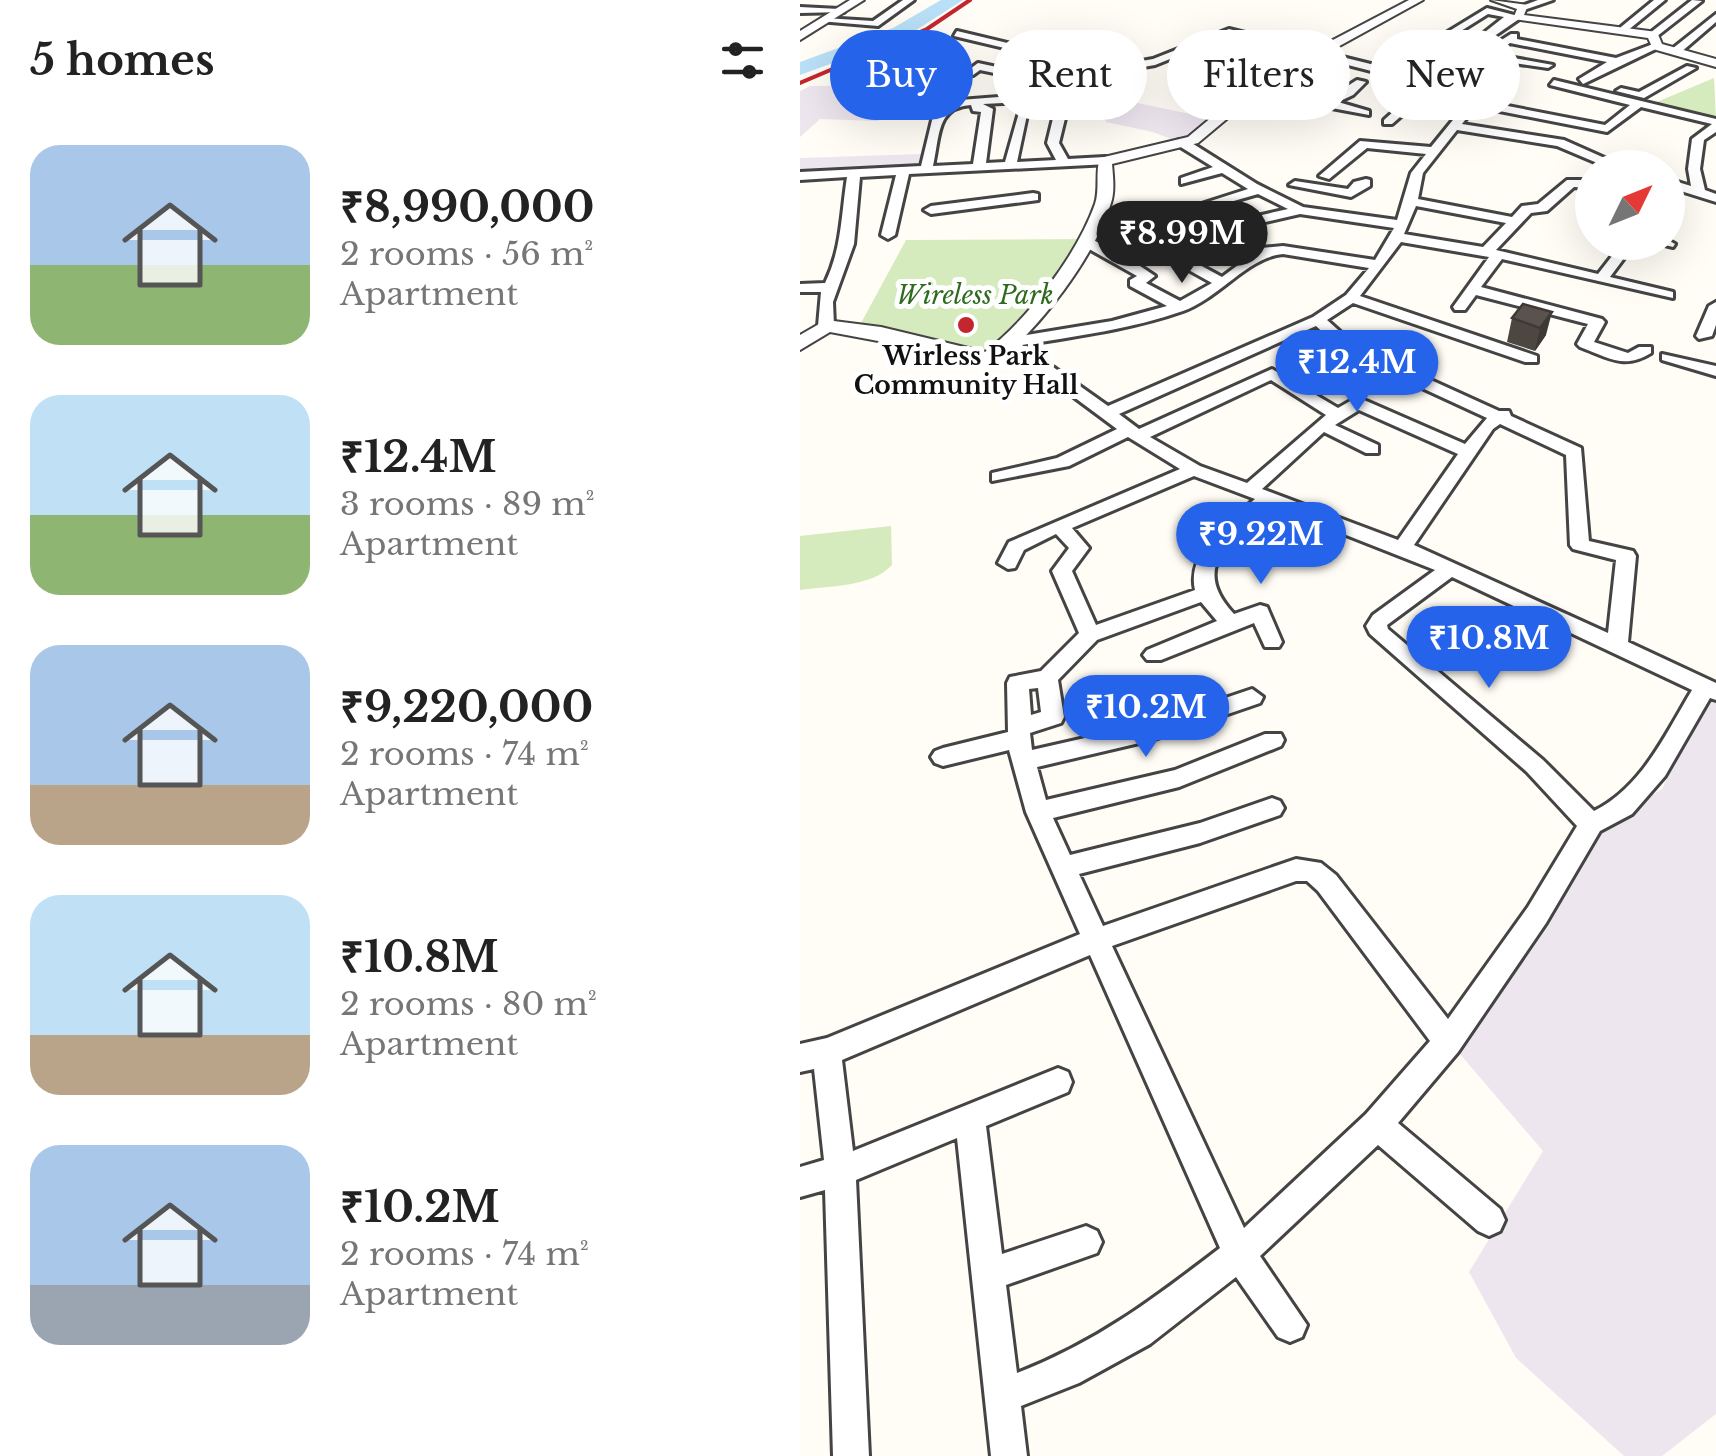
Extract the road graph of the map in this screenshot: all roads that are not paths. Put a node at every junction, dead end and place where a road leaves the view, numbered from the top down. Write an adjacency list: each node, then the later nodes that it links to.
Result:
1 (858, 0): 10 (street)
2 (909, 0): 12 (street)
3 (1417, 0): 19 (street)
4 (1499, 0): 11 (street)
5 (1548, 0): 11 (street)
6 (1660, 0): 17 (street)
7 (1696, 0): 8 (street); 20 (street)
8 (1716, 5)
9 (800, 10): 10 (street)
10 (839, 12): 12 (street)
11 (1520, 17): 14 (street); 15 (street); 16 (street); 17 (street)
12 (824, 21): 18 (street)
13 (1713, 23): 23 (street)
14 (1456, 30)
15 (1500, 30)
16 (1513, 30)
17 (1627, 33): 20 (street)
18 (800, 36)
19 (1350, 36)
20 (1655, 40): 23 (street); 28 (street)
21 (1520, 42): 26 (street)
22 (1610, 48): 26 (street)
23 (1676, 52): 29 (street)
24 (988, 53): 25 (street)
25 (993, 55)
26 (1598, 56): 28 (street)
27 (1520, 61): 30 (street)
28 (1618, 61): 36 (street)
29 (1716, 63)
30 (1548, 65)
31 (1691, 68): 36 (street)
32 (1361, 82): 34 (street)
33 (1554, 83): 36 (street)
34 (1350, 92)
35 (1520, 98): 48 (street)
36 (1639, 100): 48 (street); 49 (street)
37 (993, 101): 38 (street)
38 (978, 102): 58 (street); 64 (street)
39 (1350, 110): 41 (street)
40 (1520, 113): 48 (street)
41 (1365, 114)
42 (1020, 120): 56 (street)
43 (1059, 120): 55 (street)
44 (1218, 120): 51 (street)
45 (1390, 120): 47 (street)
46 (1458, 120): 50 (street)
47 (1388, 122)
48 (1616, 122)
49 (1716, 122): 70 (street)
50 (1454, 126): 52 (street); 53 (street)
51 (1184, 143): 54 (street); 57 (street)
52 (1577, 150)
53 (1432, 152): 62 (street); 73 (street)
54 (1105, 161): 55 (street); 80 (street)
55 (1064, 164): 56 (street)
56 (1010, 166): 64 (street)
57 (1224, 168): 63 (street); 68 (street)
58 (926, 171): 59 (street); 64 (street)
59 (903, 172): 60 (street); 79 (street)
60 (854, 174): 61 (street); 88 (street)
61 (800, 176)
62 (1326, 176)
63 (1185, 181)
64 (980, 183): 71 (street); 74 (street)
65 (1366, 183): 67 (street)
66 (1575, 183): 77 (street)
67 (1295, 186)
68 (1258, 190): 75 (street); 76 (street)
69 (1685, 191): 70 (street)
70 (1699, 193): 72 (street)
71 (1033, 198)
72 (1716, 198)
73 (1410, 201): 77 (street); 78 (street)
74 (931, 210)
75 (1197, 210)
76 (1300, 210): 78 (street); 81 (street)
77 (1514, 221): 82 (street)
78 (1400, 231): 82 (street); 85 (street)
79 (888, 236)
80 (1087, 242): 84 (street); 100 (street)
81 (1161, 249): 84 (street); 87 (street)
82 (1492, 253): 86 (street); 90 (street)
83 (1616, 260): 86 (street)
84 (1124, 261): 93 (street)
85 (1378, 265): 87 (street); 92 (street)
86 (1602, 278): 91 (street)
87 (1223, 283): 93 (street)
88 (828, 287): 89 (street); 97 (street)
89 (800, 288)
90 (1474, 290): 95 (street); 101 (street)
91 (1668, 294)
92 (1350, 298): 96 (street); 103 (street)
93 (1180, 306): 100 (street)
94 (1716, 306): 98 (street)
95 (1460, 307)
96 (1318, 320): 105 (street); 106 (street)
97 (826, 326): 99 (street); 100 (street)
98 (1704, 336)
99 (802, 341)
100 (1009, 343): 105 (street)
101 (1645, 350)
102 (1668, 357): 104 (street)
103 (1530, 359)
104 (1716, 371)
105 (1107, 414): 108 (street)
106 (1502, 416): 110 (street); 122 (street)
107 (1330, 420): 108 (street); 109 (street); 110 (street); 113 (street)
108 (1134, 433): 111 (street); 112 (street)
109 (1372, 449)
110 (1470, 453): 115 (street)
111 (1194, 470): 113 (street); 114 (street)
112 (998, 477)
113 (1257, 495): 115 (street); 118 (street)
114 (1059, 525): 116 (street); 120 (street)
115 (1402, 548): 117 (street)
116 (1008, 563)
117 (1451, 568): 122 (street); 132 (street)
118 (1206, 593): 119 (street); 120 (street)
119 (1231, 624): 121 (street); 123 (street)
120 (1090, 635): 124 (street)
121 (1272, 642)
122 (1617, 643): 125 (street)
123 (1154, 655)
124 (1046, 678): 128 (street); 128 (street)
125 (1711, 689): 132 (street)
126 (1252, 697): 128 (street)
127 (1272, 740): 131 (street)
128 (1020, 742): 129 (street); 131 (street)
129 (943, 757)
130 (1272, 808): 133 (street)
131 (1038, 812): 133 (street)
132 (1591, 824): 135 (street)
133 (1062, 868): 134 (street)
134 (1094, 941): 135 (street); 136 (street); 144 (street)
135 (1448, 1042): 139 (street)
136 (814, 1055): 140 (street)
137 (1058, 1082): 138 (street)
138 (970, 1118): 140 (street); 145 (street)
139 (1378, 1125): 142 (street); 144 (street)
140 (840, 1171): 141 (street); 148 (street)
141 (800, 1182)
142 (1489, 1220)
143 (1086, 1242): 145 (street)
144 (1239, 1254): 146 (street); 147 (street)
145 (988, 1275): 147 (street)
146 (1290, 1324)
147 (1002, 1396): 149 (street)
148 (851, 1456)
149 (1008, 1456)

